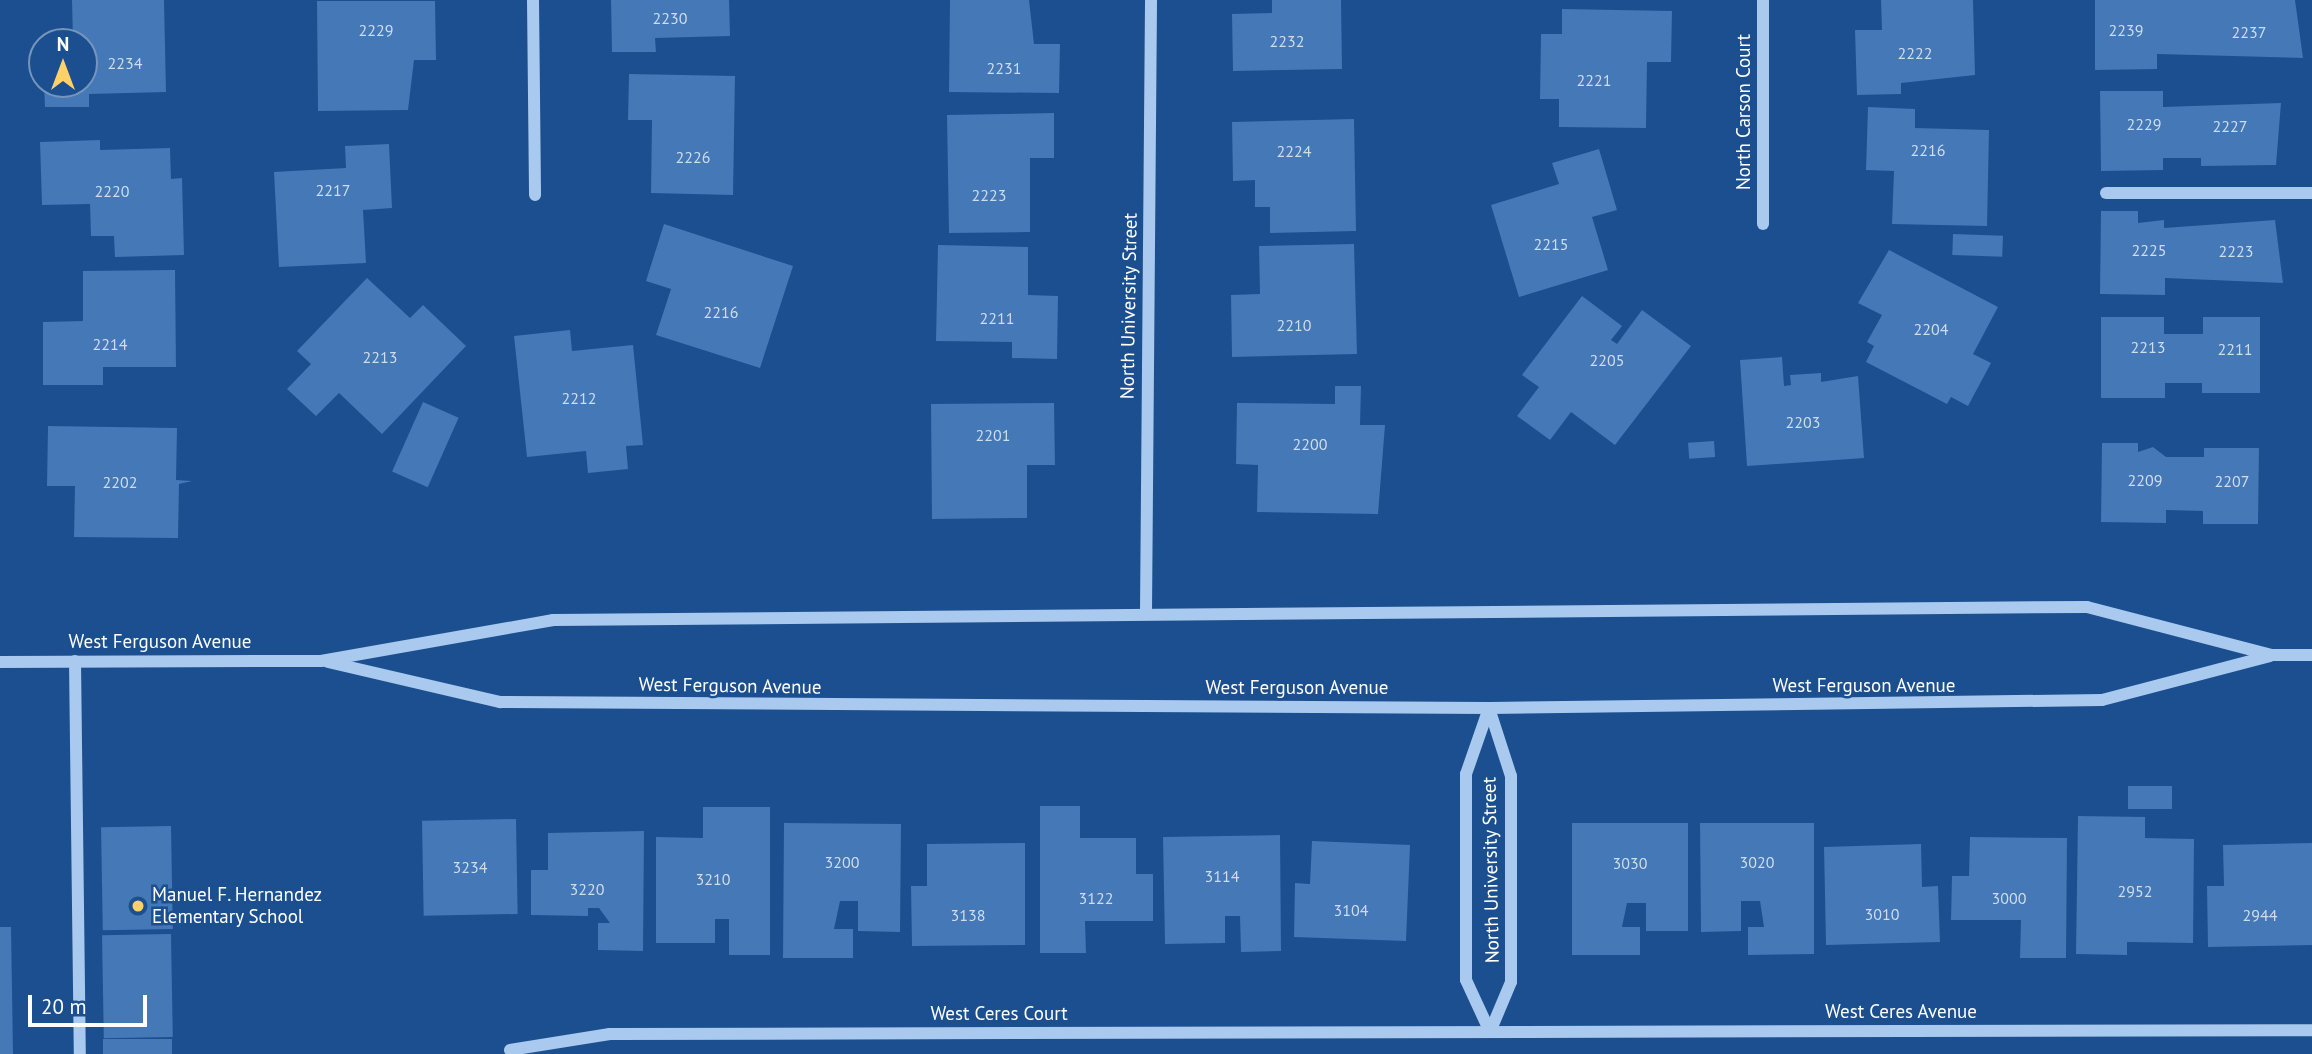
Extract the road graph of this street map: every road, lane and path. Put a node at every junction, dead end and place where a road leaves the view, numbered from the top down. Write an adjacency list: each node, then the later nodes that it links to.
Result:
1 (533, 0): 6 (street)
2 (1151, 0): 8 (street, North University Street)
3 (1763, 0): 7 (street, North Carson Court)
4 (2106, 193): 5 (street)
5 (2312, 193)
6 (535, 195)
7 (1763, 224)
8 (1146, 612): 9 (street, West Ferguson Avenue); 11 (street, West Ferguson Avenue)
9 (2271, 655): 10 (street, West Ferguson Avenue); 14 (street, West Ferguson Avenue)
10 (2312, 655)
11 (321, 660): 12 (street, West Ferguson Avenue); 14 (street, West Ferguson Avenue)
12 (75, 661): 13 (street, West Ferguson Avenue); 18 (street)
13 (0, 662)
14 (1489, 708): 16 (street, North University Street); 16 (street, North University Street)
15 (2312, 1030): 16 (street, West Ceres Avenue)
16 (1490, 1032): 17 (street, West Ceres Court)
17 (510, 1050)
18 (80, 1054)

